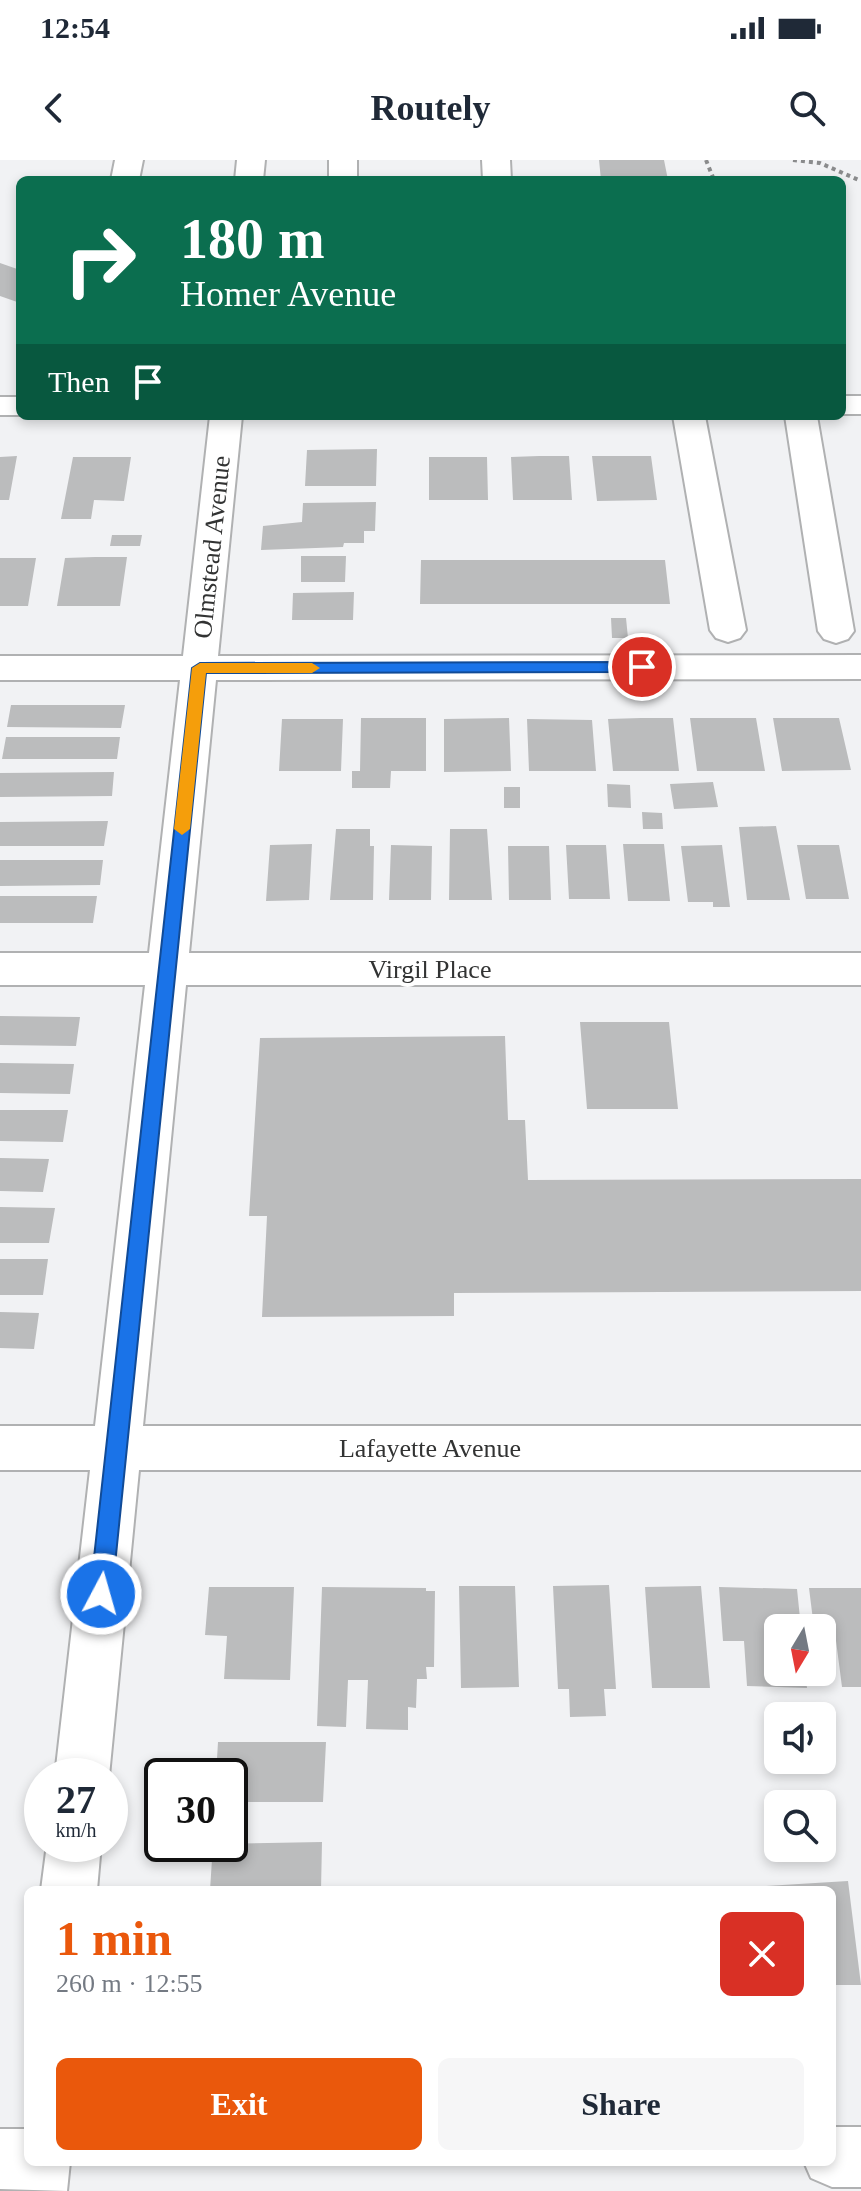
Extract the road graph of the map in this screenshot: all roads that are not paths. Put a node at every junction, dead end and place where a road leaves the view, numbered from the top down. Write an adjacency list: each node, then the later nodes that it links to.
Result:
1 (226, 420): 8 (street, Olmstead Avenue)
2 (690, 420): 4 (street)
3 (802, 420): 5 (street)
4 (728, 630)
5 (836, 631)
6 (861, 667): 8 (street)
7 (0, 668): 8 (street)
8 (200, 668): 10 (street, Olmstead Avenue)
9 (0, 969): 10 (street, Virgil Place)
10 (167, 969): 11 (street, Virgil Place); 13 (street, Olmstead Avenue)
11 (861, 969)
12 (0, 1448): 13 (street, Lafayette Avenue)
13 (117, 1448): 14 (street, Lafayette Avenue); 15 (street, Olmstead Avenue)
14 (861, 1448)
15 (84, 1758)
16 (72, 1862): 17 (street)
17 (69, 1886)
18 (836, 2157): 19 (street)
19 (861, 2157)
20 (0, 2159): 21 (street)
21 (24, 2159)
22 (40, 2166): 23 (street)
23 (37, 2191)

